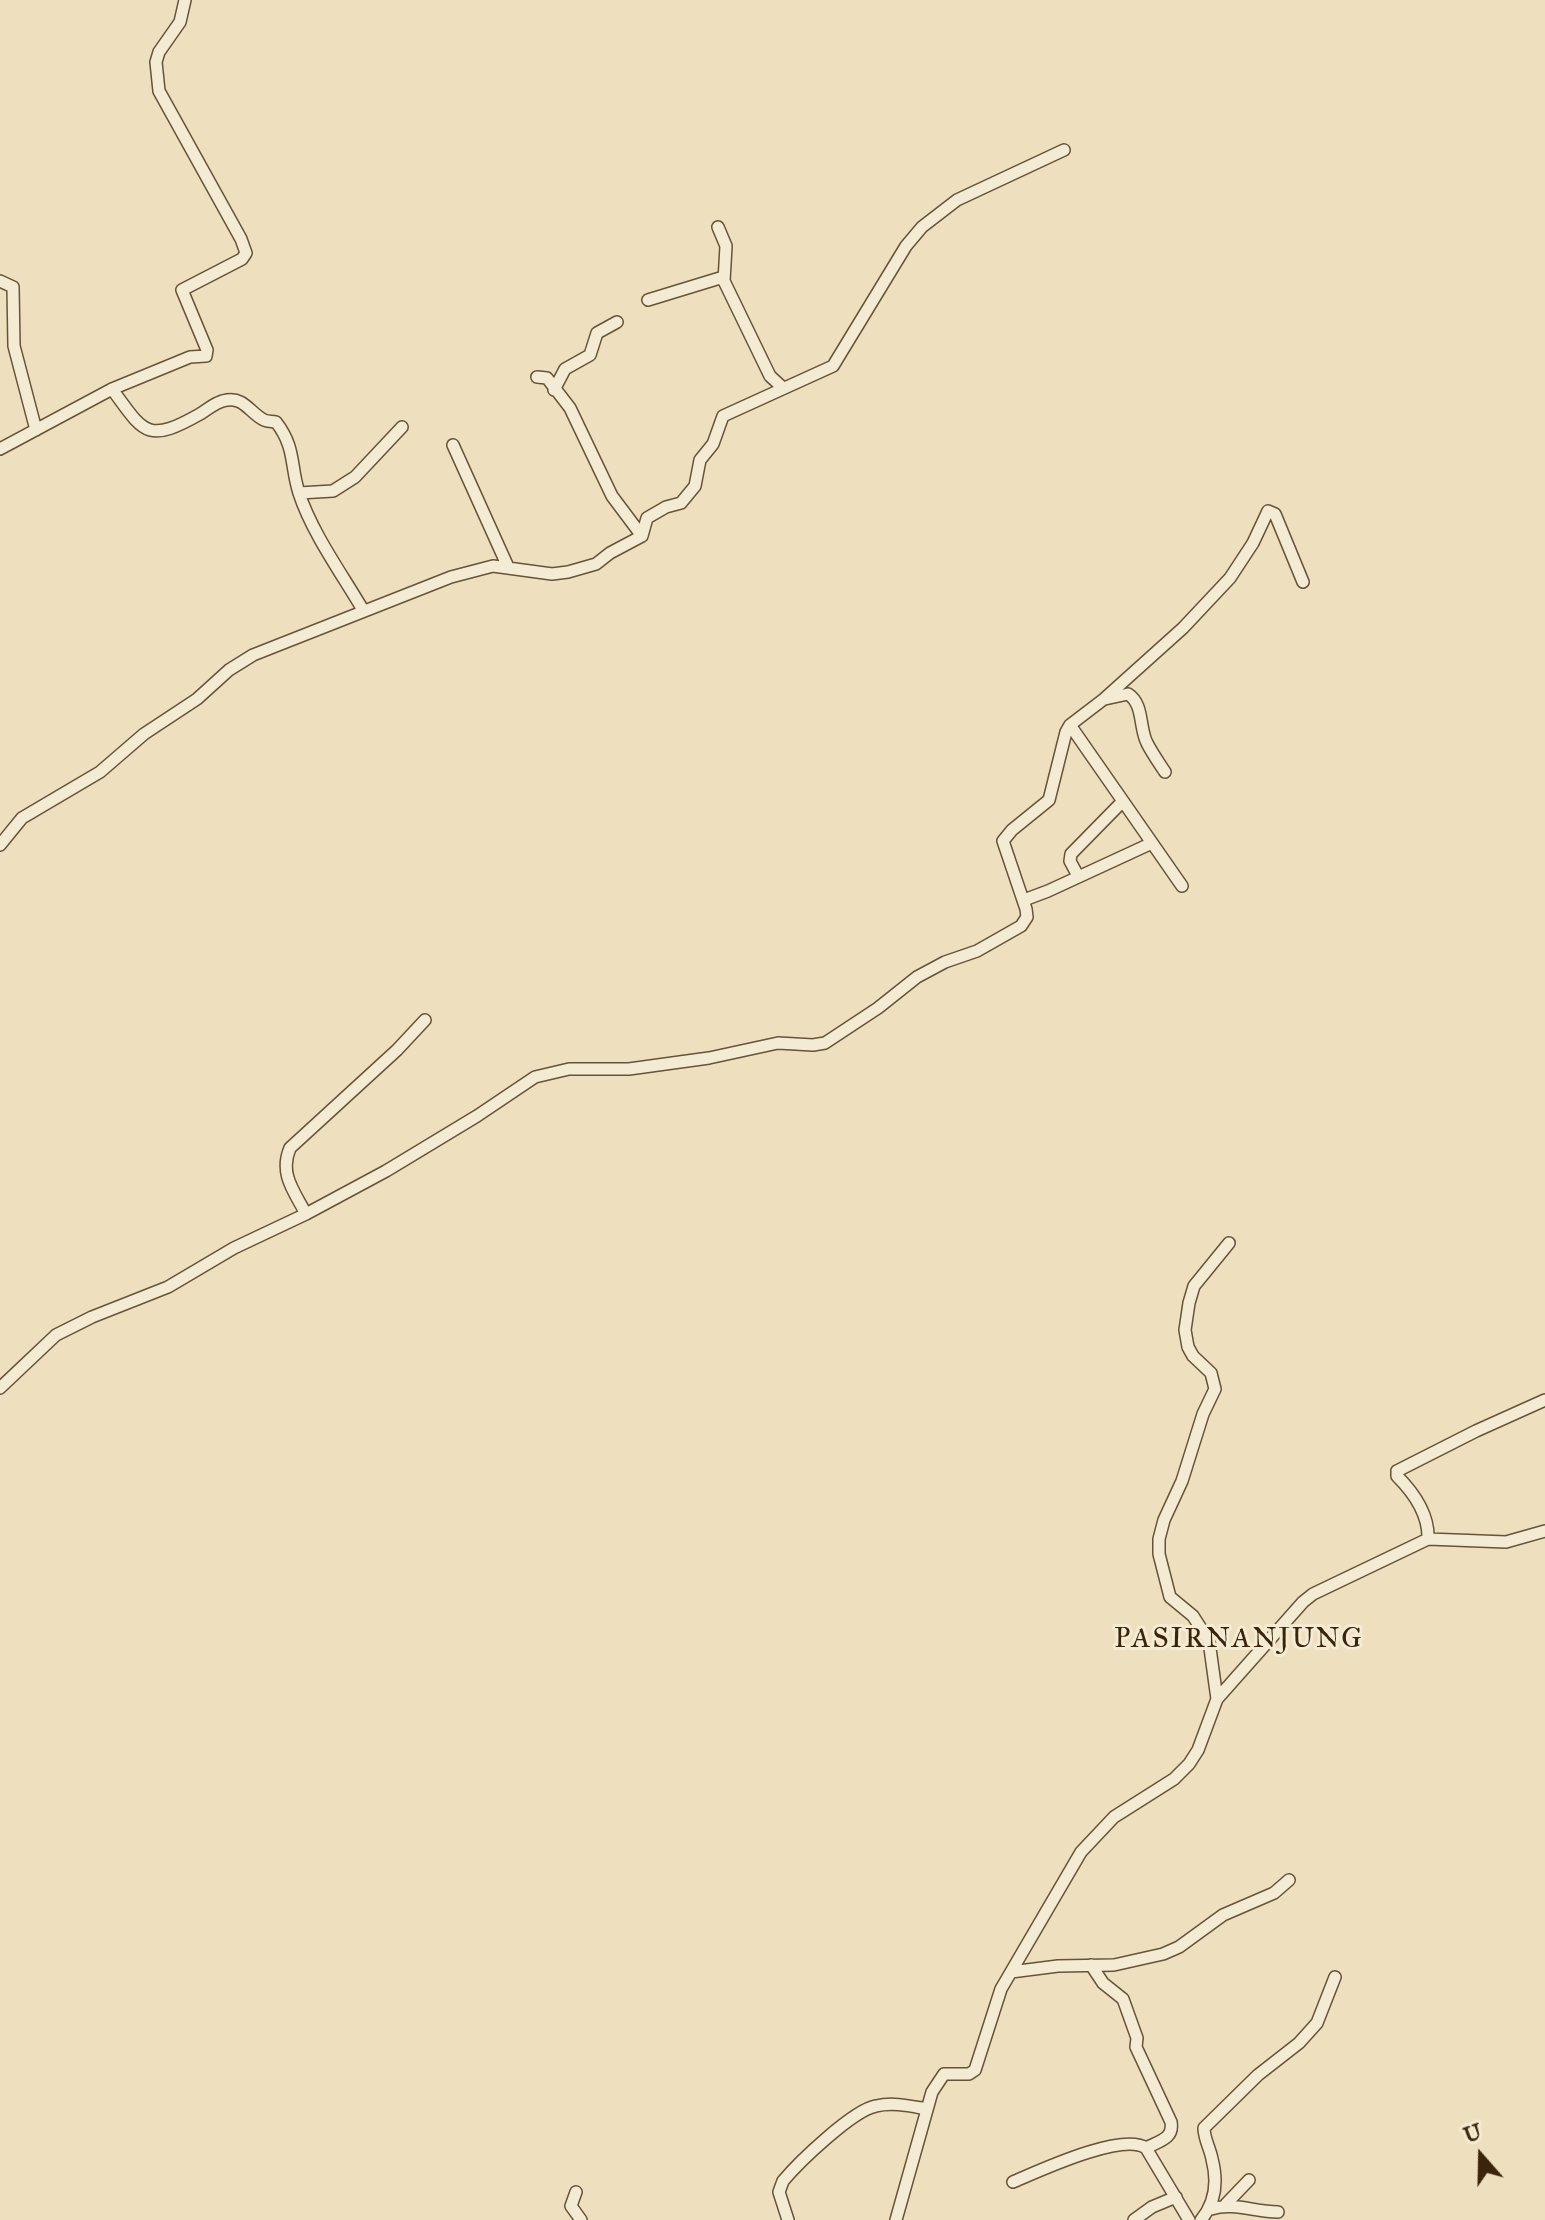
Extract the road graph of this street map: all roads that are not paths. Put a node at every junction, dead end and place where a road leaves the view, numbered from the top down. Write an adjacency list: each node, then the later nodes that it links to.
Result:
1 (185, 0): 10 (street)
2 (1064, 150): 9 (street)
3 (718, 227): 5 (street)
4 (0, 281): 13 (street)
5 (724, 281): 6 (street); 9 (street)
6 (648, 300)
7 (617, 322): 11 (street)
8 (537, 377): 11 (street)
9 (783, 388): 17 (street)
10 (112, 389): 13 (street); 16 (street)
11 (554, 390): 17 (street)
12 (402, 427): 16 (street)
13 (36, 430): 15 (street)
14 (453, 445): 18 (street)
15 (0, 449)
16 (299, 493): 20 (street)
17 (642, 536): 18 (street)
18 (508, 567): 20 (street)
19 (1303, 582): 21 (street)
20 (363, 610): 26 (street)
21 (1104, 699): 22 (street); 23 (street)
22 (1070, 725): 24 (street); 29 (street)
23 (1165, 772)
24 (1123, 801): 25 (street); 27 (street)
25 (1152, 843): 27 (street); 28 (street)
26 (0, 845)
27 (1078, 876): 29 (street)
28 (1182, 886)
29 (1024, 900): 31 (street)
30 (425, 1020): 31 (street)
31 (306, 1214): 33 (street)
32 (1229, 1243): 37 (street)
33 (0, 1388)
34 (1545, 1400): 36 (street)
35 (1545, 1531): 36 (street)
36 (1428, 1539): 37 (street)
37 (1217, 1699): 40 (street)
38 (1289, 1880): 39 (street)
39 (1091, 1965): 40 (street); 43 (street)
40 (1011, 1972): 42 (street)
41 (1335, 1977): 49 (street)
42 (927, 2109): 52 (street); 53 (street)
43 (1146, 2148): 45 (street); 47 (street)
44 (1249, 2180): 48 (street)
45 (1013, 2182)
46 (576, 2192): 51 (street)
47 (1176, 2197): 54 (street); 55 (street)
48 (1226, 2204): 49 (street); 50 (street)
49 (1211, 2209): 56 (street)
50 (1278, 2212)
51 (581, 2220)
52 (788, 2220)
53 (896, 2220)
54 (1134, 2220)
55 (1189, 2220)
56 (1201, 2220)

